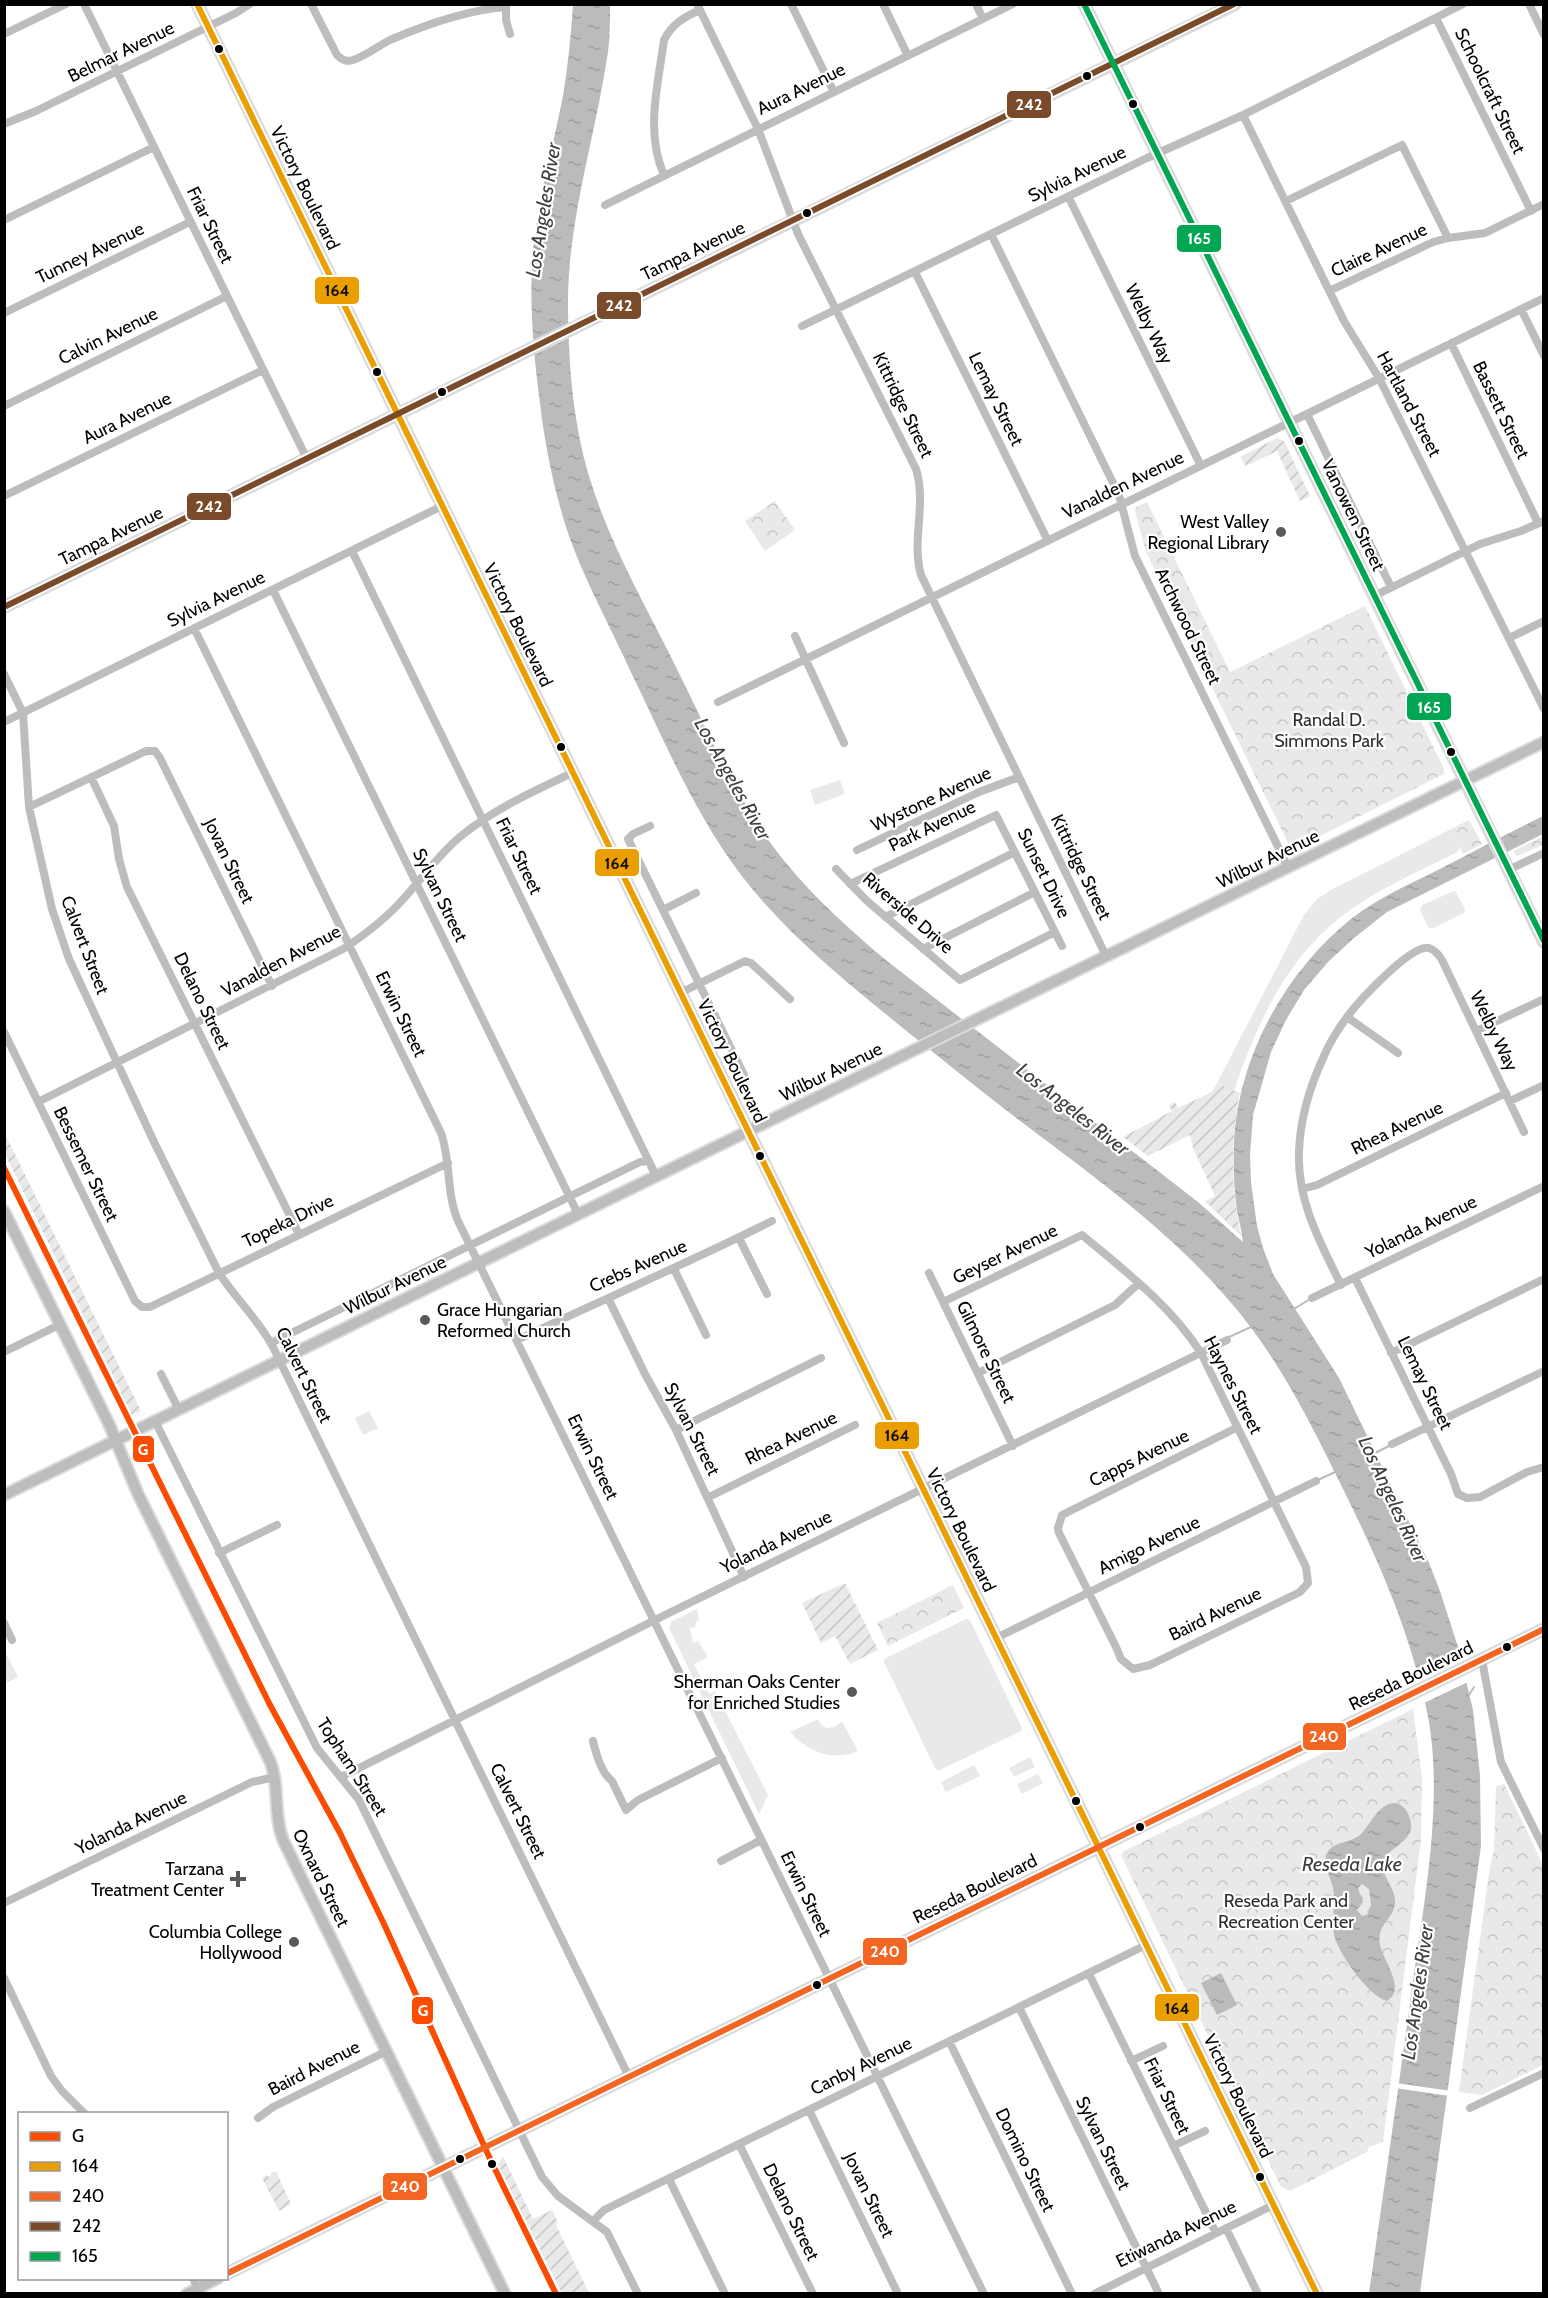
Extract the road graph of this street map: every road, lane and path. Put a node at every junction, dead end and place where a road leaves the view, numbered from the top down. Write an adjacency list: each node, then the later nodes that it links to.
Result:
1 (66, 4): 19 (street)
2 (84, 4): 24 (street, Friar Street)
3 (197, 4): 18 (main road, Victory Boulevard)
4 (250, 4): 18 (street, Belmar Avenue)
5 (311, 4): 14 (street)
6 (791, 4): 25 (street)
7 (883, 4): 22 (street)
8 (976, 4): 17 (street)
9 (1012, 4): 17 (street, Aura Avenue)
10 (1084, 4): 23 (main road, Vanowen Street)
11 (1235, 4): 23 (main road, Tampa Avenue)
12 (1463, 4): 16 (street, Sylvia Avenue)
13 (1529, 4): 21 (street)
14 (506, 6): 20 (street)
15 (698, 7): 28 (street, Kittridge Street); 31 (street)
16 (1436, 18): 26 (street, Sylvia Avenue); 36 (street, Schoolcraft Street)
17 (983, 19): 22 (street, Aura Avenue)
18 (208, 27): 24 (street, Belmar Avenue); 56 (main road, Victory Boulevard)
19 (4, 34)
20 (510, 34)
21 (1544, 35)
22 (908, 56): 25 (street, Aura Avenue)
23 (1114, 64): 30 (main road, Vanowen Street); 39 (main road, Tampa Avenue)
24 (118, 72): 27 (street, Belmar Avenue); 29 (street, Friar Street)
25 (834, 92): 28 (street, Aura Avenue)
26 (1243, 115): 30 (street, Sylvia Avenue); 33 (street, Hartland Street)
27 (4, 123)
28 (758, 129): 31 (street, Aura Avenue); 39 (street, Kittridge Street)
29 (154, 147): 37 (street); 38 (street, Friar Street)
30 (1158, 153): 32 (street, Sylvia Avenue); 57 (main road, Vanowen Street)
31 (664, 175): 35 (street, Aura Avenue)
32 (1069, 198): 40 (street, Sylvia Avenue); 59 (street, Welby Way)
33 (1286, 201): 41 (street); 43 (street, Hartland Street)
34 (1544, 204): 36 (street, Claire Avenue)
35 (605, 205)
36 (1532, 211): 41 (street, Claire Avenue)
37 (4, 220)
38 (190, 222): 44 (street, Friar Street); 48 (street, Tunney Avenue)
39 (793, 222): 46 (street, Kittridge Street); 56 (main road, Tampa Avenue)
40 (991, 234): 42 (street, Sylvia Avenue); 61 (street, Archwood Street)
41 (1448, 238): 43 (street, Claire Avenue)
42 (915, 272): 46 (street, Sylvia Avenue); 64 (street, Lemay Street)
43 (1329, 291): 53 (street, Hartland Street)
44 (227, 296): 52 (street, Friar Street); 54 (street, Calvin Avenue)
45 (1544, 298): 47 (street, Vanalden Avenue)
46 (837, 309): 49 (street, Sylvia Avenue); 70 (street, Kittridge Street)
47 (1521, 309): 50 (street, Vanalden Avenue); 51 (street)
48 (4, 313)
49 (802, 326)
50 (1451, 343): 53 (street, Vanalden Avenue); 63 (street, Bassett Street)
51 (1544, 356)
52 (263, 370): 58 (street, Friar Street); 60 (street, Aura Avenue)
53 (1379, 378): 55 (street, Vanalden Avenue); 66 (street, Hartland Street)
54 (4, 406)
55 (1306, 414): 57 (street, Vanalden Avenue); 67 (street)
56 (398, 415): 58 (main road, Tampa Avenue); 62 (main road, Victory Boulevard)
57 (1289, 423): 59 (street, Vanalden Avenue); 69 (main road, Vanowen Street)
58 (307, 459): 71 (main road, Tampa Avenue)
59 (1201, 466): 61 (street, Vanalden Avenue)
60 (4, 496)
61 (1123, 504): 64 (street, Vanalden Avenue); 95 (street, Archwood Street)
62 (442, 506): 65 (street, Sylvia Avenue); 84 (main road, Victory Boulevard)
63 (1541, 522): 66 (street)
64 (1048, 541): 70 (street, Vanalden Avenue)
65 (352, 551): 68 (street, Sylvia Avenue); 90 (street, Friar Street)
66 (1466, 551): 67 (street); 75 (street, Hartland Street)
67 (1391, 587): 69 (street)
68 (273, 590): 73 (street, Sylvia Avenue); 98 (street, Sylvan Street)
69 (1374, 596): 87 (main road, Vanowen Street)
70 (931, 598): 76 (street, Vanalden Avenue); 86 (street, Kittridge Street)
71 (4, 607)
72 (1544, 621): 75 (street)
73 (194, 628): 80 (street, Sylvia Avenue); 106 (street, Erwin Street)
74 (795, 636): 76 (street)
75 (1509, 638): 79 (street, Hartland Street)
76 (806, 659): 78 (street, Vanalden Avenue); 82 (street)
77 (4, 674): 80 (street, Calvert Street)
78 (718, 702)
79 (1544, 709)
80 (23, 713): 81 (street, Sylvia Avenue); 88 (street, Calvert Street)
81 (4, 722)
82 (844, 742)
83 (1544, 742): 87 (main road, Wilbur Avenue)
84 (573, 773): 90 (street, Vanalden Avenue); 112 (main road, Victory Boulevard)
85 (91, 777): 88 (street); 111 (street, Jovan Street); 116 (street, Delano Street)
86 (1018, 777): 92 (street, Wystone Avenue); 109 (street, Kittridge Street)
87 (1464, 782): 95 (main road, Wilbur Avenue); 97 (main road, Vanowen Street)
88 (29, 807): 120 (street, Calvert Street)
89 (996, 815): 93 (street, Sunset Drive); 99 (street, Park Avenue)
90 (483, 820): 98 (street, Vanalden Avenue); 127 (street, Friar Street)
91 (650, 826): 102 (street, Victory Boulevard)
92 (857, 850)
93 (1015, 852): 100 (street, Sunset Drive); 103 (street)
94 (1544, 853): 97 (street)
95 (1288, 867): 109 (main road, Wilbur Avenue)
96 (836, 869): 99 (street, Riverside Drive)
97 (1508, 870): 105 (main road, Vanowen Street)
98 (416, 883): 106 (street, Vanalden Avenue); 132 (street, Sylvan Street)
99 (850, 884): 103 (street, Riverside Drive)
100 (1035, 892): 104 (street, Sunset Drive); 108 (street)
101 (696, 893): 102 (street)
102 (663, 910): 110 (street, Victory Boulevard)
103 (885, 917): 108 (street, Riverside Drive)
104 (1055, 932): 107 (street, Sunset Drive); 108 (street, Riverside Drive)
105 (1544, 942)
106 (350, 945): 111 (street, Vanalden Avenue); 128 (street, Erwin Street)
107 (1062, 946)
108 (923, 949)
109 (1106, 956): 125 (main road, Wilbur Avenue)
110 (699, 984): 112 (street); 113 (street); 121 (street, Victory Boulevard)
111 (272, 986): 116 (street, Vanalden Avenue)
112 (680, 993): 125 (main road, Victory Boulevard)
113 (789, 999)
114 (1544, 999): 117 (street)
115 (1347, 1017): 117 (street, Welby Way); 119 (street); 131 (street)
116 (195, 1023): 120 (street, Vanalden Avenue); 136 (street, Delano Street)
117 (1476, 1031): 123 (street, Welby Way)
118 (4, 1032): 124 (street, Bessemer Street)
119 (1398, 1053)
120 (117, 1063): 124 (street, Vanalden Avenue); 142 (street, Calvert Street)
121 (744, 1075)
122 (1544, 1085): 123 (street, Rhea Avenue)
123 (1508, 1097): 126 (street, Welby Way); 131 (street, Rhea Avenue)
124 (38, 1102): 152 (street, Bessemer Street)
125 (748, 1131): 129 (main road, Wilbur Avenue); 177 (main road, Victory Boulevard)
126 (1524, 1132)
127 (649, 1161): 129 (street, Friar Street); 132 (street, Wilbur Avenue)
128 (448, 1163): 136 (street, Topeka Drive); 139 (street, Erwin Street)
129 (656, 1176): 134 (main road, Wilbur Avenue)
130 (1544, 1186): 144 (street, Yolanda Avenue)
131 (1302, 1189): 147 (street)
132 (570, 1197): 134 (street, Sylvan Street); 139 (street, Wilbur Avenue)
133 (5, 1212): 153 (main road, Oxnard Street)
134 (578, 1214): 140 (main road, Wilbur Avenue)
135 (772, 1221): 138 (street, Crebs Avenue)
136 (299, 1234): 142 (street, Topeka Drive)
137 (1082, 1235): 146 (street, Haynes Street); 151 (street, Geyser Avenue)
138 (739, 1238): 141 (street, Crebs Avenue); 148 (street)
139 (471, 1246): 140 (street, Erwin Street); 157 (street, Wilbur Avenue)
140 (479, 1262): 155 (street, Erwin Street); 162 (main road, Wilbur Avenue)
141 (674, 1269): 149 (street, Crebs Avenue); 154 (street)
142 (219, 1273): 152 (street, Topeka Drive); 157 (street, Calvert Street)
143 (929, 1273): 151 (street, Gilmore Street)
144 (1355, 1278): 147 (street, Yolanda Avenue); 160 (street, Lemay Street)
145 (1544, 1279): 160 (street)
146 (1139, 1283): 159 (street, Haynes Street); 164 (street)
147 (1341, 1285): 150 (street, Yolanda Avenue)
148 (767, 1294)
149 (608, 1298): 155 (street, Crebs Avenue); 171 (street, Sylvan Street)
150 (1312, 1298)
151 (943, 1302): 164 (street, Gilmore Street)
152 (142, 1307)
153 (61, 1324): 158 (street); 172 (main road, Oxnard Street)
154 (706, 1335)
155 (518, 1340): 186 (street, Erwin Street)
156 (1227, 1340): 159 (street, Yolanda Avenue)
157 (271, 1343): 162 (street, Calvert Street)
158 (4, 1352)
159 (1201, 1353): 170 (street, Haynes Street); 174 (street, Yolanda Avenue)
160 (1392, 1353): 169 (street, Lemay Street)
161 (821, 1358): 171 (street)
162 (279, 1360): 166 (main road, Wilbur Avenue); 192 (street, Calvert Street)
163 (1544, 1371): 169 (street)
164 (978, 1373): 174 (street, Gilmore Street)
165 (161, 1374): 166 (street)
166 (179, 1410): 167 (main road, Wilbur Avenue)
167 (155, 1421): 172 (main road, Wilbur Avenue); 182 (street, Topham Street)
168 (855, 1425): 179 (street, Rhea Avenue)
169 (1428, 1427): 173 (street); 175 (street, Lemay Street)
170 (1236, 1428): 180 (street, Haynes Street); 185 (street, Capps Avenue)
171 (676, 1430): 179 (street, Sylvan Street)
172 (115, 1441): 178 (main road, Wilbur Avenue); 195 (main road, Oxnard Street)
173 (1392, 1444)
174 (1013, 1446): 177 (street, Yolanda Avenue)
175 (1544, 1467)
176 (1316, 1482): 180 (street, Amigo Avenue)
177 (923, 1489): 183 (street, Yolanda Avenue); 189 (main road, Victory Boulevard)
178 (4, 1495)
179 (709, 1497): 183 (street, Sylvan Street)
180 (1274, 1503): 184 (street, Haynes Street); 185 (street, Amigo Avenue)
181 (277, 1525): 182 (street)
182 (219, 1553): 196 (street, Topham Street)
183 (744, 1577): 186 (street, Yolanda Avenue)
184 (1308, 1583): 185 (street, Baird Avenue)
185 (1090, 1593): 189 (street, Amigo Avenue)
186 (654, 1620): 192 (street, Yolanda Avenue); 194 (street, Erwin Street)
187 (4, 1623): 190 (street)
188 (1544, 1629): 191 (main road, Reseda Boulevard)
189 (996, 1638): 198 (main road, Victory Boulevard)
190 (12, 1640)
191 (1478, 1662): 198 (main road, Reseda Boulevard); 199 (street)
192 (455, 1719): 196 (street, Yolanda Avenue); 213 (street, Calvert Street)
193 (593, 1741): 194 (street)
194 (722, 1758): 197 (street, Erwin Street)
195 (275, 1777): 201 (street, Yolanda Avenue); 209 (main road, Oxnard Street)
196 (341, 1777): 218 (street, Topham Street)
197 (761, 1840): 200 (street); 205 (street, Erwin Street)
198 (1099, 1847): 202 (main road, Victory Boulevard); 205 (main road, Reseda Boulevard)
199 (1544, 1849)
200 (721, 1861)
201 (4, 1903)
202 (1146, 1945): 203 (street, Canby Avenue); 224 (main road, Victory Boulevard)
203 (1089, 1974): 206 (street, Canby Avenue); 210 (street, Friar Street)
204 (4, 1978): 216 (street)
205 (830, 1979): 212 (street, Erwin Street); 213 (main road, Reseda Boulevard)
206 (1019, 2007): 207 (street, Canby Avenue); 228 (street, Sylvan Street)
207 (949, 2041): 212 (street, Canby Avenue); 238 (street, Domino Street)
208 (1163, 2046): 210 (street)
209 (387, 2050): 217 (street, Baird Avenue); 222 (main road, Oxnard Street)
210 (1131, 2061): 221 (street, Friar Street)
211 (1544, 2073): 214 (street)
212 (878, 2076): 215 (street, Canby Avenue); 237 (street, Erwin Street)
213 (629, 2077): 218 (main road, Reseda Boulevard)
214 (1470, 2108)
215 (809, 2110): 220 (street, Canby Avenue); 236 (street, Jovan Street)
216 (83, 2112)
217 (258, 2118)
218 (519, 2131): 222 (main road, Reseda Boulevard); 225 (street)
219 (1205, 2131): 221 (street)
220 (739, 2144): 223 (street, Canby Avenue); 235 (street, Delano Street)
221 (1173, 2146): 227 (street, Friar Street)
222 (445, 2168): 229 (main road, Reseda Boulevard); 232 (main road, Oxnard Street)
223 (669, 2179): 225 (street, Canby Avenue); 234 (street)
224 (1273, 2205): 226 (street, Etiwanda Avenue); 242 (main road, Victory Boulevard)
225 (594, 2220): 233 (street)
226 (1226, 2229): 227 (street, Etiwanda Avenue); 241 (street)
227 (1216, 2233): 228 (street, Etiwanda Avenue)
228 (1146, 2268): 239 (street, Etiwanda Avenue); 240 (street, Sylvan Street)
229 (228, 2273)
230 (213, 2280): 231 (main road)
231 (194, 2288)
232 (505, 2294)
233 (638, 2294)
234 (725, 2294)
235 (813, 2294)
236 (898, 2294)
237 (984, 2294)
238 (1072, 2294)
239 (1094, 2294)
240 (1159, 2294)
241 (1258, 2294)
242 (1317, 2294)

